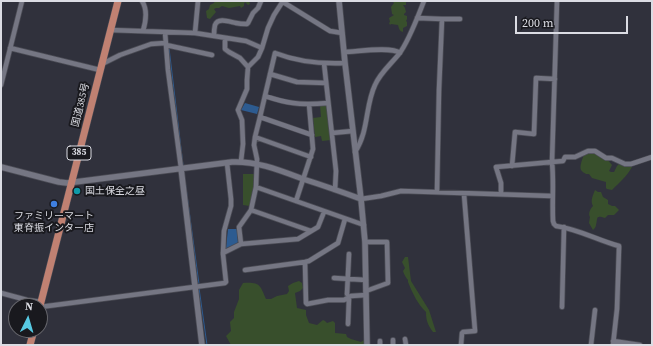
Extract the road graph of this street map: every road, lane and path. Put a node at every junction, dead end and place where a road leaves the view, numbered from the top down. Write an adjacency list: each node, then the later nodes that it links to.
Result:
1 (22, 1): 21 (street)
2 (118, 1): 13 (highway, 国道385号 / 385)
3 (142, 1): 14 (street)
4 (198, 1): 16 (street)
5 (261, 1): 18 (street)
6 (283, 1): 17 (street); 22 (street)
7 (339, 1): 17 (street)
8 (424, 1): 10 (street)
9 (556, 1): 31 (street)
10 (417, 18): 11 (street); 24 (street)
11 (442, 19): 12 (street); 56 (street)
12 (460, 19)
13 (110, 30): 14 (street); 28 (highway, 国道385号 / 385)
14 (143, 31): 15 (street)
15 (164, 32): 16 (street); 20 (street)
16 (195, 33): 18 (street)
17 (342, 33): 23 (street)
18 (214, 36): 19 (street)
19 (225, 39): 22 (street); 29 (street)
20 (166, 44): 25 (street); 28 (street); 51 (street)
21 (10, 48): 28 (street); 33 (street)
22 (262, 48): 29 (street)
23 (344, 52): 24 (street); 27 (street)
24 (400, 53): 42 (street)
25 (212, 55)
26 (324, 63): 27 (street); 30 (street); 32 (street)
27 (345, 63): 38 (street)
28 (101, 67): 53 (highway, 国道385号 / 385)
29 (248, 67): 45 (street)
30 (270, 74): 32 (street); 34 (street)
31 (554, 78): 46 (street); 49 (street)
32 (326, 83): 35 (street)
33 (1, 85)
34 (265, 96): 36 (street); 37 (street)
35 (328, 103): 36 (street); 39 (street)
36 (309, 104): 40 (street)
37 (260, 117): 40 (street); 41 (street)
38 (353, 131): 39 (street); 42 (street)
39 (332, 133): 55 (street)
40 (312, 135): 43 (street)
41 (255, 137): 43 (street); 48 (street)
42 (355, 152): 60 (street)
43 (311, 157): 52 (street)
44 (652, 157): 46 (street)
45 (241, 162): 47 (street); 48 (street)
46 (552, 162): 49 (street); 59 (street)
47 (227, 163): 51 (street); 70 (street)
48 (256, 163): 52 (street); 54 (street)
49 (512, 166): 58 (street)
50 (1, 168): 53 (street)
51 (181, 168): 53 (street); 77 (street)
52 (304, 179): 55 (street); 61 (street)
53 (72, 182): 82 (highway, 国道385号 / 385)
54 (256, 187): 61 (street); 62 (street)
55 (335, 190): 60 (street)
56 (438, 192): 57 (street); 60 (street)
57 (464, 194): 58 (street); 92 (street)
58 (501, 194): 59 (street)
59 (552, 196): 66 (street)
60 (361, 199): 65 (street)
61 (296, 201): 63 (street)
62 (251, 210): 67 (street); 69 (street)
63 (324, 212): 64 (street); 67 (street)
64 (345, 219): 65 (street); 72 (street)
65 (364, 226): 68 (street)
66 (564, 227): 84 (street); 88 (street)
67 (312, 231): 69 (street)
68 (365, 242): 76 (street); 79 (street)
69 (240, 244): 70 (street)
70 (223, 253): 77 (street)
71 (349, 254): 75 (street)
72 (305, 262): 73 (street); 80 (street)
73 (245, 270)
74 (334, 278): 75 (street)
75 (348, 279): 76 (street); 80 (street)
76 (366, 280): 79 (street)
77 (195, 288): 83 (street); 89 (street)
78 (1, 293): 81 (street)
79 (366, 293): 80 (street); 90 (street)
80 (348, 296): 86 (street)
81 (20, 298)
82 (42, 298)
83 (48, 304)
84 (562, 307)
85 (595, 310): 93 (street)
86 (348, 324)
87 (405, 339): 91 (street)
88 (613, 343): 94 (street)
89 (202, 345)
90 (367, 345)
91 (406, 345)
92 (461, 345)
93 (591, 345)
94 (640, 345)

